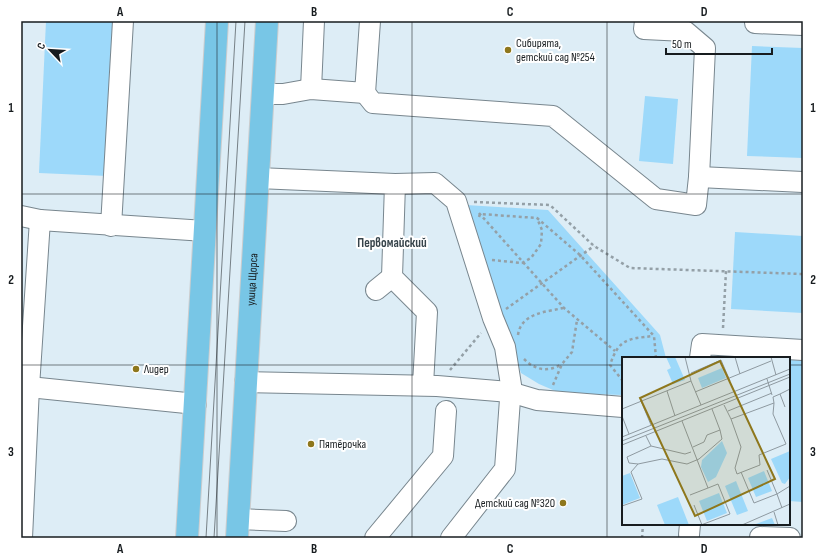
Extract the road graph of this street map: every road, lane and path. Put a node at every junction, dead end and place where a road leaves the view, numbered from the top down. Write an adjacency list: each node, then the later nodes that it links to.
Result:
1 (123, 21): 21 (lane)
2 (217, 21): 22 (main road)
3 (267, 21): 11 (main road, улица Щорса)
4 (314, 21): 9 (lane)
5 (370, 21): 10 (lane)
6 (645, 21): 12 (lane)
7 (755, 22): 8 (lane)
8 (803, 25)
9 (311, 89): 10 (lane); 11 (lane)
10 (365, 92): 12 (lane)
11 (263, 94): 13 (main road, улица Щорса)
12 (699, 177): 14 (lane)
13 (258, 178): 15 (lane); 45 (main road, улица Щорса)
14 (803, 182)
15 (395, 184): 16 (lane); 29 (lane)
16 (456, 201): 17 (path); 23 (path); 33 (lane)
17 (480, 214): 19 (path); 20 (path); 26 (path)
18 (30, 218): 21 (lane); 47 (lane)
19 (537, 218): 24 (path); 26 (path)
20 (479, 220)
21 (111, 226): 22 (lane)
22 (205, 231): 50 (main road)
23 (594, 246): 24 (path); 27 (path)
24 (580, 255): 30 (path); 35 (path)
25 (489, 258): 26 (path)
26 (522, 263): 30 (path)
27 (726, 271): 28 (path); 37 (path)
28 (803, 274)
29 (392, 277): 31 (lane); 46 (lane)
30 (540, 284): 32 (path); 33 (path)
31 (376, 290)
32 (564, 308): 34 (path); 36 (path)
33 (493, 318): 46 (path); 49 (lane)
34 (577, 320): 39 (path); 43 (path)
35 (654, 336): 39 (path); 41 (path)
36 (518, 338)
37 (722, 345): 38 (lane); 42 (lane)
38 (803, 350)
39 (615, 351): 44 (path)
40 (520, 355): 43 (path)
41 (656, 357)
42 (700, 357)
43 (562, 364): 48 (path)
44 (622, 380)
45 (245, 382): 46 (lane); 55 (main road, улица Щорса)
46 (430, 386): 49 (lane)
47 (29, 387): 50 (lane); 57 (lane)
48 (552, 388)
49 (510, 392): 51 (lane); 60 (lane)
50 (196, 404): 58 (main road)
51 (622, 407)
52 (446, 411): 59 (lane)
53 (286, 521): 55 (lane)
54 (643, 525): 61 (path)
55 (238, 528)
56 (760, 537): 62 (lane)
57 (22, 538)
58 (187, 538)
59 (376, 538)
60 (451, 538)
61 (642, 538)
62 (790, 538)

